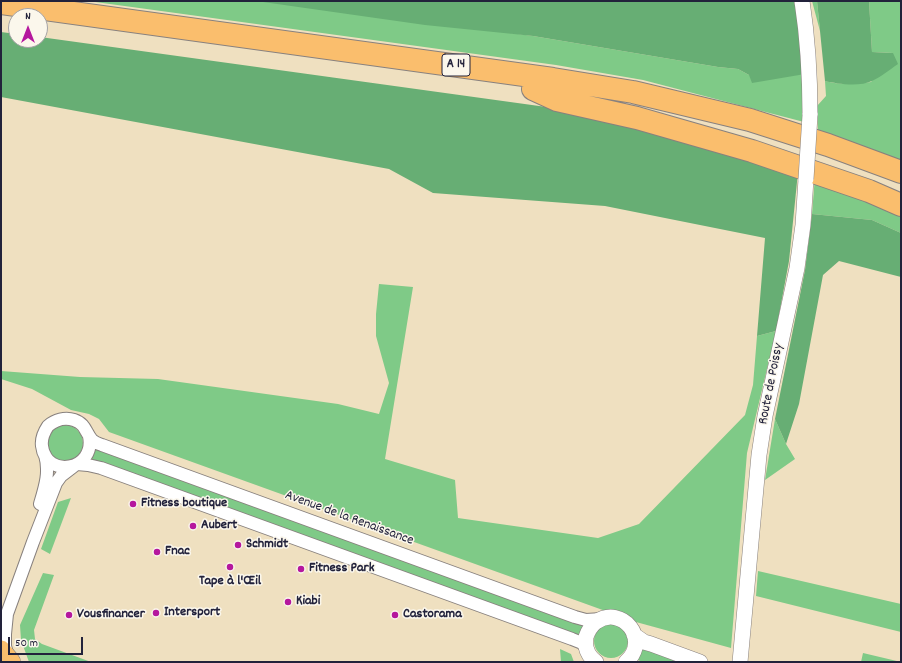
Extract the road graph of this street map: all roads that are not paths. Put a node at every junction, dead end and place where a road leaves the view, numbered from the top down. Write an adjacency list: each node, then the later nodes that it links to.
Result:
1 (802, 1): 16 (street, Route de Poissy, bridge)
2 (1, 3): 5 (highway, A 14)
3 (48, 21): 4 (highway, A 14)
4 (533, 89): 6 (highway, A 14); 7 (highway)
5 (901, 172)
6 (901, 187)
7 (901, 205)
8 (89, 436): 9 (street); 10 (street); 12 (street, Avenue de la Renaissance)
9 (45, 455): 10 (street); 11 (street)
10 (76, 465): 14 (street); 15 (street)
11 (1, 611)
12 (602, 619): 13 (street); 15 (street)
13 (634, 635): 17 (street); 18 (street)
14 (7, 656)
15 (590, 657)
16 (739, 660)
17 (626, 662)
18 (700, 662)

